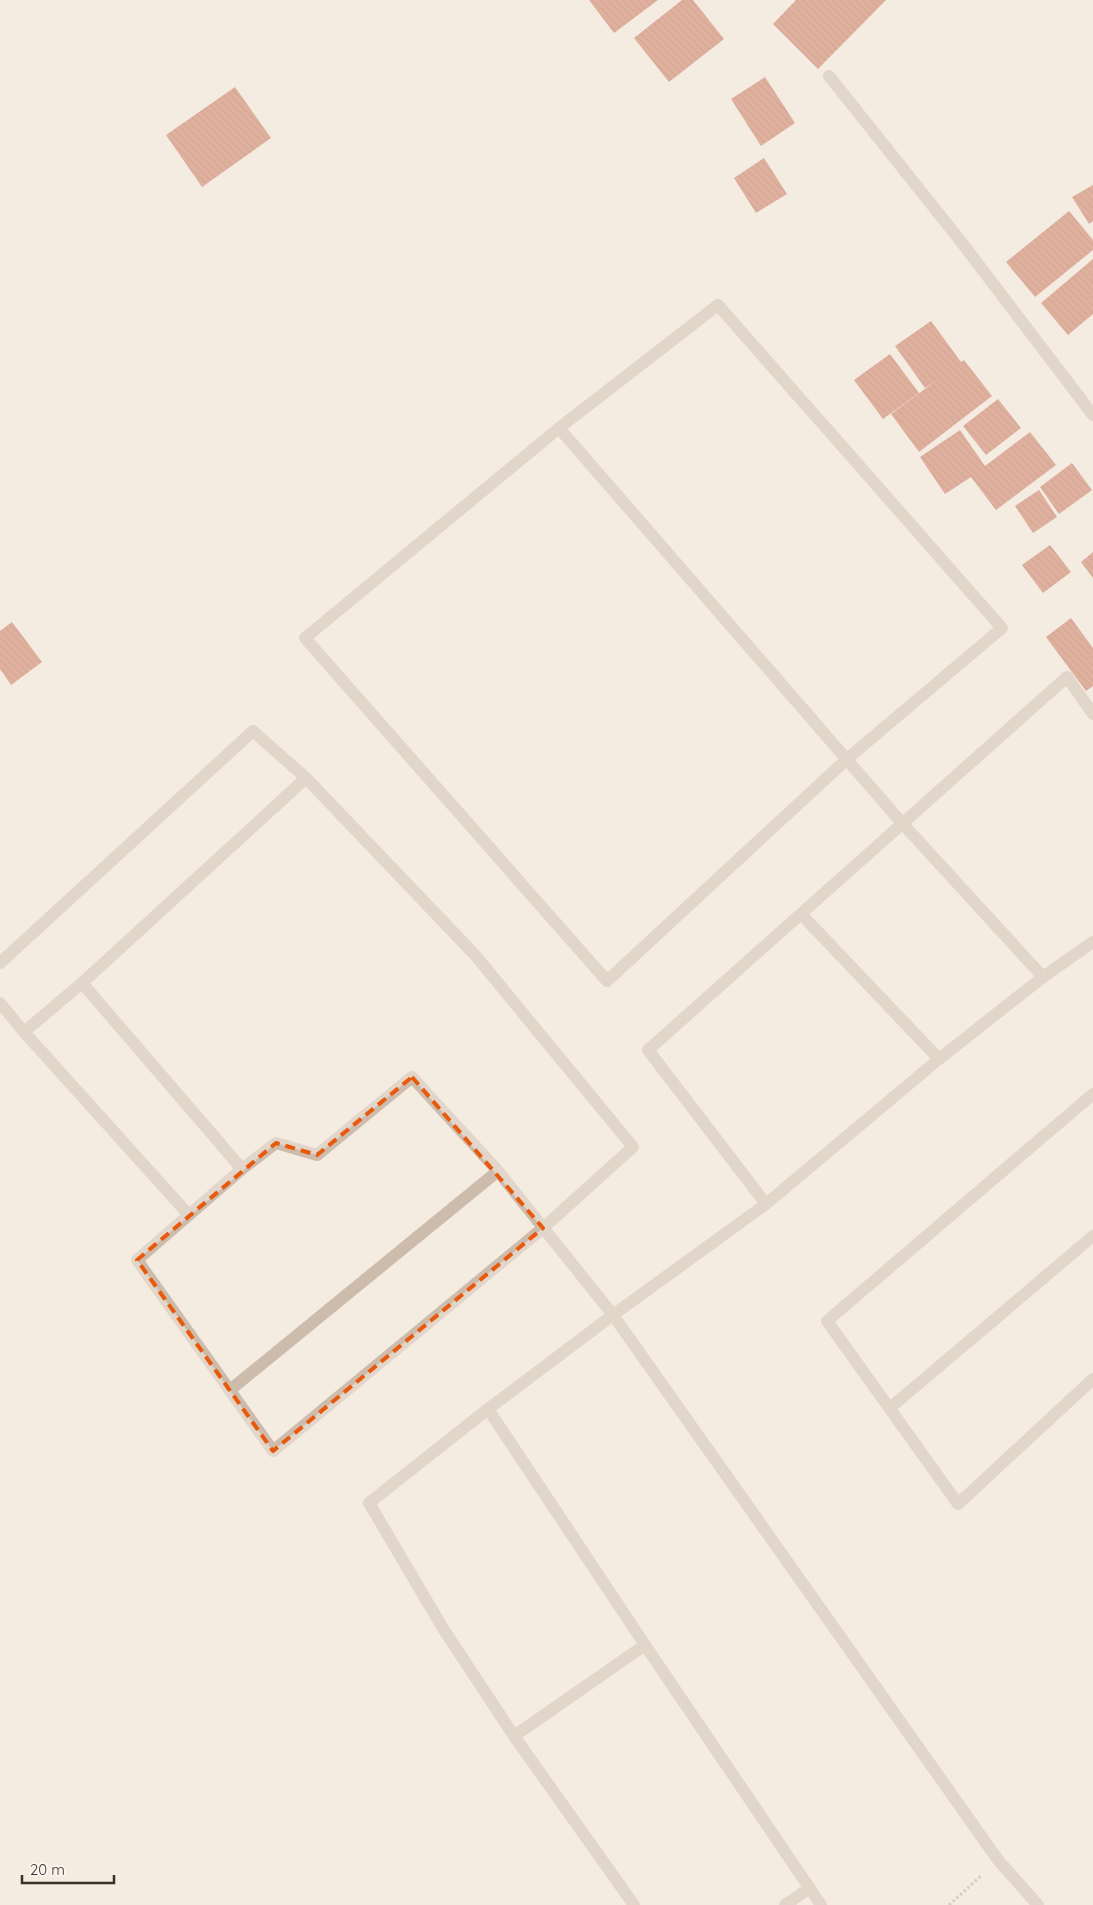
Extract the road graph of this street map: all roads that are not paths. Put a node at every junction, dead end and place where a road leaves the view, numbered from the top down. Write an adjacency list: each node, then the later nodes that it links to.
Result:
1 (829, 76): 2 (street)
2 (1093, 415)
3 (559, 428): 5 (street); 5 (street); 5 (street)
4 (1093, 714): 7 (street)
5 (847, 759): 7 (street)
6 (306, 778): 10 (street); 12 (street); 21 (street)
7 (902, 823): 8 (street); 11 (street)
8 (801, 914): 15 (street); 19 (street)
9 (1093, 942): 11 (street)
10 (0, 963)
11 (1043, 977): 15 (street)
12 (82, 983): 14 (street); 17 (street)
13 (0, 1003): 14 (street)
14 (24, 1032): 20 (street)
15 (939, 1059): 19 (street)
16 (1093, 1094): 26 (street)
17 (242, 1169): 18 (street); 20 (street)
18 (498, 1171): 21 (street); 25 (street)
19 (766, 1204): 23 (street)
20 (189, 1215): 25 (street)
21 (543, 1228): 23 (street); 25 (street)
22 (1093, 1236): 26 (street)
23 (613, 1315): 27 (street); 34 (street)
24 (1093, 1379): 26 (street)
25 (230, 1390)
26 (890, 1408)
27 (488, 1409): 28 (street); 29 (street)
28 (644, 1645): 29 (street); 30 (street)
29 (514, 1736): 31 (street)
30 (810, 1888): 32 (street); 33 (street)
31 (634, 1905)
32 (785, 1905)
33 (821, 1905)
34 (1038, 1905)

